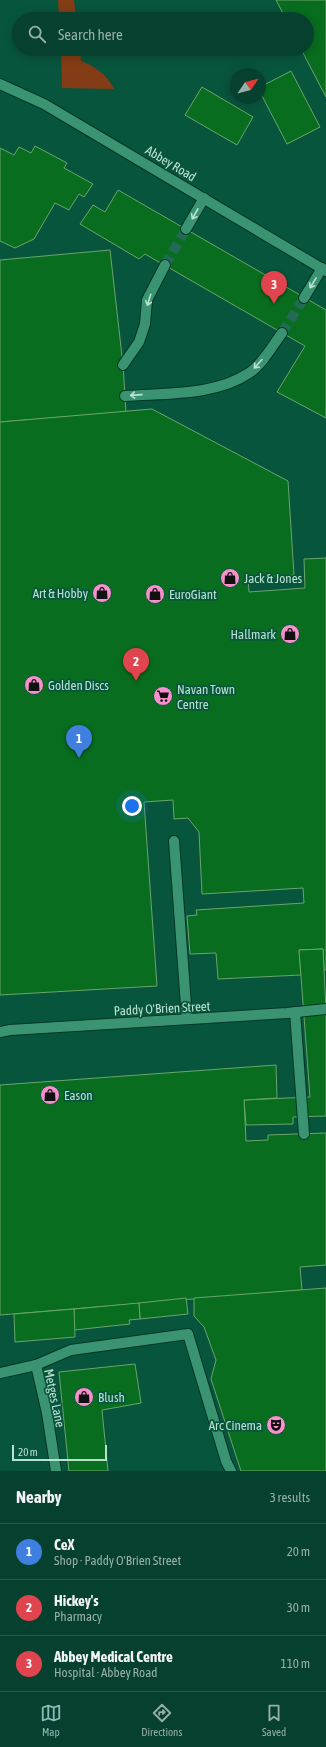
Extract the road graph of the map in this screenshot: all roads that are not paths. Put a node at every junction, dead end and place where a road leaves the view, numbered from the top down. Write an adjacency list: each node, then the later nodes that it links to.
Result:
1 (0, 84): 2 (street, Abbey Road)
2 (204, 198): 3 (street, one-way to 3); 5 (street, Abbey Road)
3 (186, 229)
4 (165, 265): 8 (street, one-way to 8)
5 (324, 270): 6 (street, one-way to 6)
6 (304, 298)
7 (282, 333): 9 (street, one-way to 9)
8 (123, 365)
9 (125, 396)
10 (174, 841): 13 (street)
11 (326, 1009): 12 (street, Paddy O'Brien Street)
12 (295, 1012): 13 (street, Paddy O'Brien Street); 15 (street)
13 (187, 1019): 14 (street, Paddy O'Brien Street)
14 (0, 1032)
15 (304, 1134)
16 (36, 1365): 17 (street, Metges Lane); 18 (street, Metges Lane); 19 (street)
17 (0, 1373)
18 (56, 1471)
19 (231, 1471)

